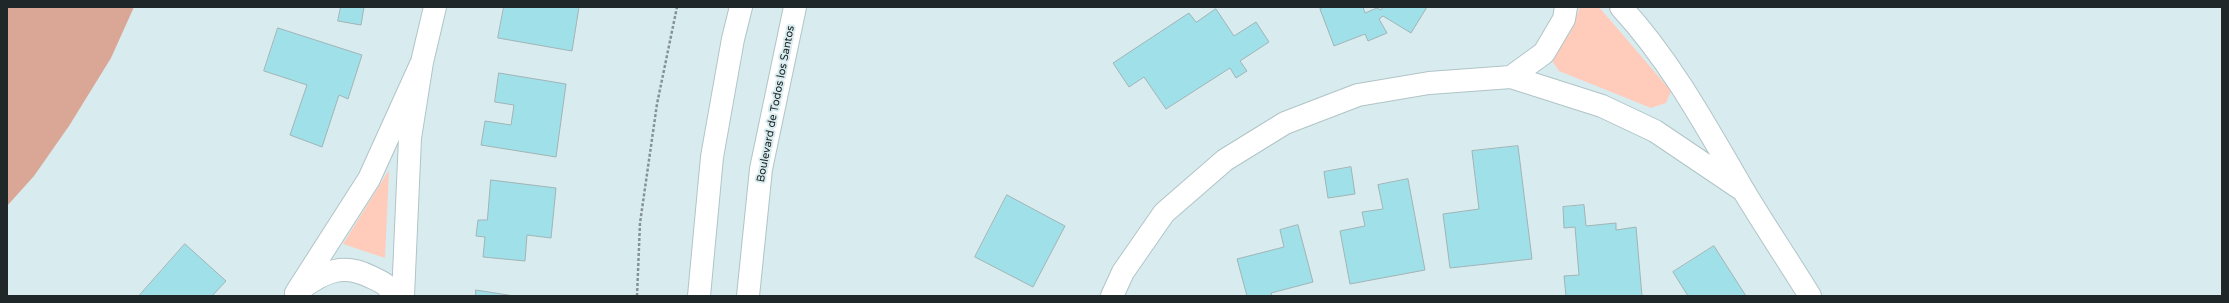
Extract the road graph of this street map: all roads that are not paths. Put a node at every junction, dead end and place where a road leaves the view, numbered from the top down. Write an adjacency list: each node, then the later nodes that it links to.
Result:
1 (435, 7): 6 (street)
2 (741, 7): 12 (street)
3 (795, 7): 13 (street, Boulevard de Todos los Santos)
4 (1566, 7): 7 (street)
5 (1621, 7): 8 (street)
6 (422, 62): 9 (street); 11 (street)
7 (1511, 77): 8 (street); 14 (street)
8 (1744, 191): 15 (street)
9 (295, 294): 10 (street)
10 (394, 296)
11 (403, 296)
12 (699, 296)
13 (748, 296)
14 (1112, 296)
15 (1810, 296)

